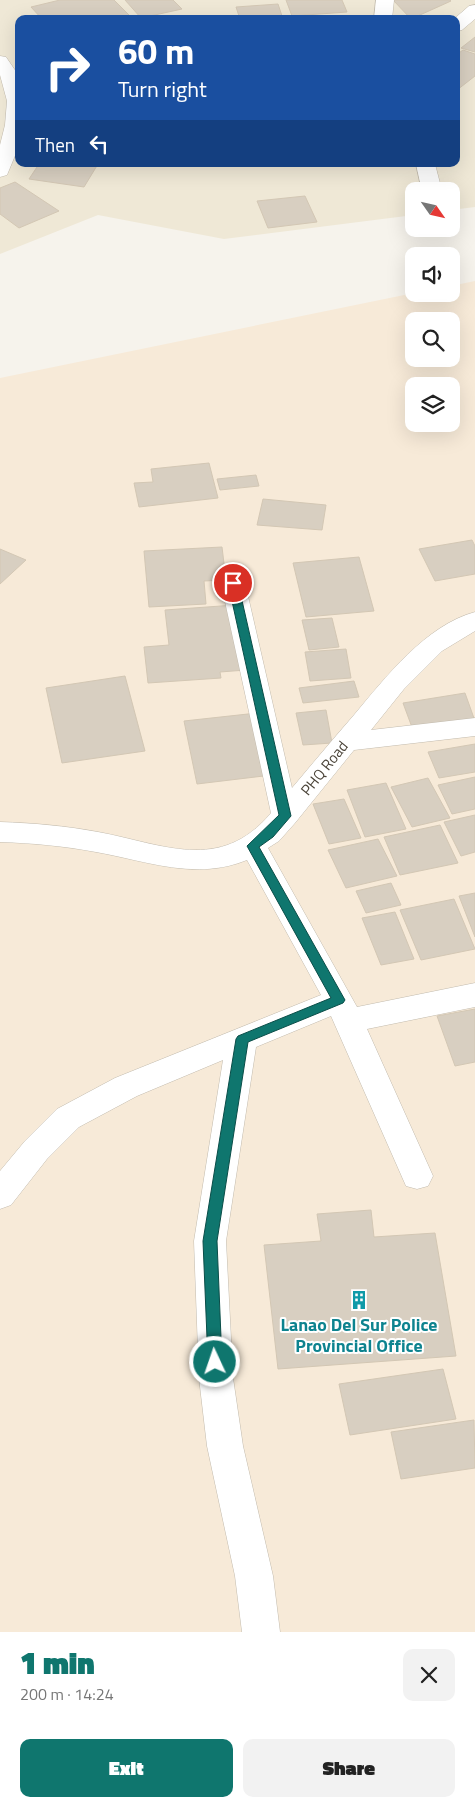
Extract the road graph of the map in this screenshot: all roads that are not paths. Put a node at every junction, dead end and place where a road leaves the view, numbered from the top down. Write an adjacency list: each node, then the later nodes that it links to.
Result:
1 (385, 0): 3 (street)
2 (475, 10): 4 (street)
3 (383, 15)
4 (460, 23)
5 (0, 61): 6 (street)
6 (15, 77)
7 (15, 114): 8 (street); 10 (street)
8 (0, 132)
9 (427, 167): 11 (street)
10 (0, 171)
11 (430, 182)
12 (233, 583): 16 (street)
13 (475, 620): 15 (street, PHQ Road)
14 (475, 727): 15 (street)
15 (345, 742): 16 (street, PHQ Road)
16 (285, 816): 18 (street, PHQ Road)
17 (0, 832): 18 (street, PHQ Road)
18 (253, 846): 20 (street)
19 (475, 995): 20 (street)
20 (343, 1010): 21 (street); 22 (street)
21 (242, 1039): 23 (street); 24 (street)
22 (417, 1176)
23 (0, 1195)
24 (260, 1632)

